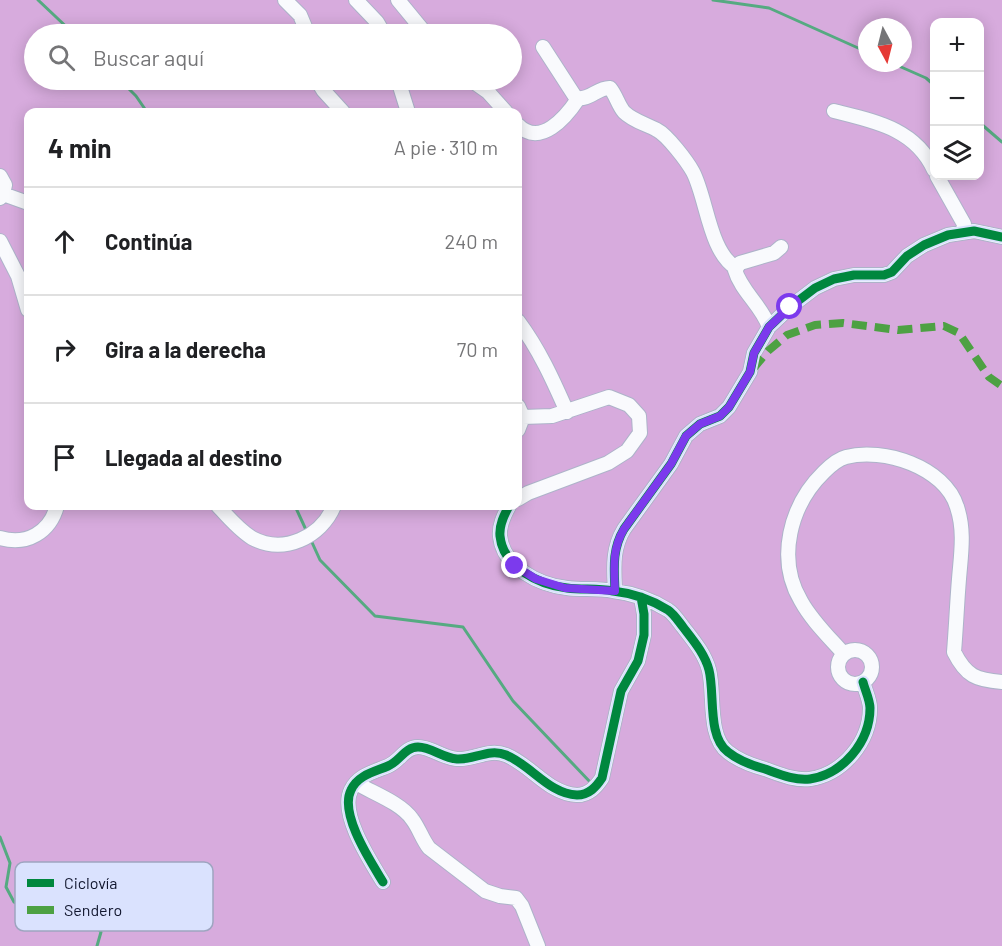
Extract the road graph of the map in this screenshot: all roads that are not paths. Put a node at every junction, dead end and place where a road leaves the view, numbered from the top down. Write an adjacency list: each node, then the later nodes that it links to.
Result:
1 (285, 0): 4 (street)
2 (356, 0): 5 (street)
3 (398, 0): 6 (street)
4 (304, 24)
5 (378, 24)
6 (418, 24)
7 (543, 47): 11 (street)
8 (323, 90): 12 (street)
9 (401, 90): 13 (street)
10 (484, 90): 14 (street)
11 (578, 99): 16 (street); 26 (street)
12 (339, 108)
13 (407, 108)
14 (502, 108)
15 (834, 111): 17 (street)
16 (522, 128)
17 (930, 164)
18 (0, 176): 20 (street)
19 (939, 180): 22 (street)
20 (2, 196): 21 (street)
21 (24, 202)
22 (963, 231): 23 (street); 29 (street)
23 (1002, 237)
24 (0, 241): 27 (street)
25 (781, 247): 26 (street)
26 (736, 268): 29 (street)
27 (24, 296)
28 (522, 326): 30 (street)
29 (769, 327): 38 (street)
30 (567, 412): 31 (street); 32 (street)
31 (522, 417)
32 (522, 497)
33 (55, 510): 37 (street)
34 (222, 510): 35 (street)
35 (332, 510)
36 (507, 510): 38 (street)
37 (0, 538)
38 (615, 591): 39 (street)
39 (641, 597): 41 (street); 43 (street)
40 (844, 654): 41 (street); 41 (street); 42 (street)
41 (863, 682)
42 (1002, 682)
43 (356, 783): 44 (street); 45 (street)
44 (383, 882)
45 (538, 946)

